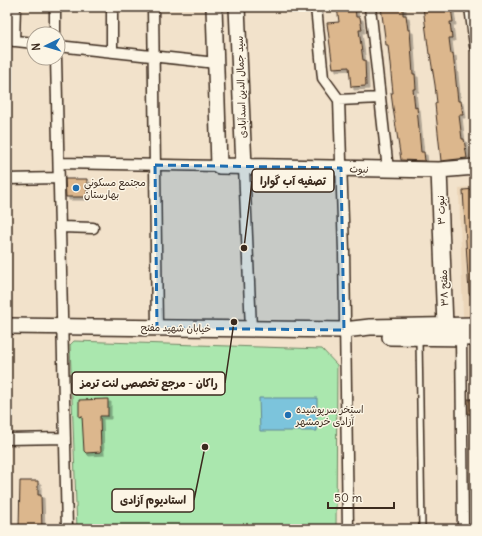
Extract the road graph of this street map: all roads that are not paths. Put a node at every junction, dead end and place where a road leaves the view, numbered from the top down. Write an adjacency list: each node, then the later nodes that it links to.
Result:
1 (15, 7): 11 (street)
2 (55, 7): 10 (street)
3 (112, 7): 15 (street)
4 (153, 7): 16 (street)
5 (214, 7): 17 (street)
6 (237, 7): 21 (street, سید جمال الدین اسدآبادی)
7 (316, 7): 20 (street)
8 (370, 7): 19 (street)
9 (470, 7): 13 (street)
10 (55, 26)
11 (11, 41): 12 (street)
12 (26, 42)
13 (475, 46)
14 (66, 47): 15 (street)
15 (112, 52): 16 (street)
16 (154, 56): 17 (street); 24 (street)
17 (216, 63): 22 (street)
18 (56, 66): 23 (street)
19 (380, 98): 20 (street); 29 (street)
20 (339, 100): 28 (street)
21 (243, 140): 22 (street); 26 (street, سید جمال الدین اسدآبادی)
22 (219, 142): 25 (street)
23 (59, 163): 24 (street); 31 (street)
24 (155, 165): 25 (street); 40 (street)
25 (219, 166): 26 (street, نبوت)
26 (244, 167): 28 (street, نبوت); 41 (street)
27 (475, 167): 30 (street, نبوت)
28 (340, 168): 29 (street, نبوت); 42 (street)
29 (388, 170): 30 (street, نبوت)
30 (439, 170): 35 (street, نبوت ۳)
31 (59, 178): 32 (street); 33 (street)
32 (7, 179)
33 (61, 228): 34 (street); 37 (street)
34 (93, 228)
35 (442, 250): 38 (street, مفتح ۳۸)
36 (7, 326): 37 (street, خیابان شهید مفتح)
37 (63, 326): 40 (street, خیابان شهید مفتح); 45 (street)
38 (445, 326): 39 (street, خیابان شهید مفتح); 42 (street, خیابان شهید مفتح)
39 (475, 326)
40 (157, 328): 41 (street, خیابان شهید مفتح)
41 (251, 329): 42 (street, خیابان شهید مفتح)
42 (344, 330): 43 (street, خیابان شهید مفتح); 48 (street)
43 (419, 337): 44 (street, خیابان شهید مفتح); 49 (lane)
44 (468, 338): 50 (street)
45 (65, 438): 46 (street); 47 (street)
46 (7, 439)
47 (67, 529)
48 (348, 529)
49 (422, 529)
50 (463, 529)

